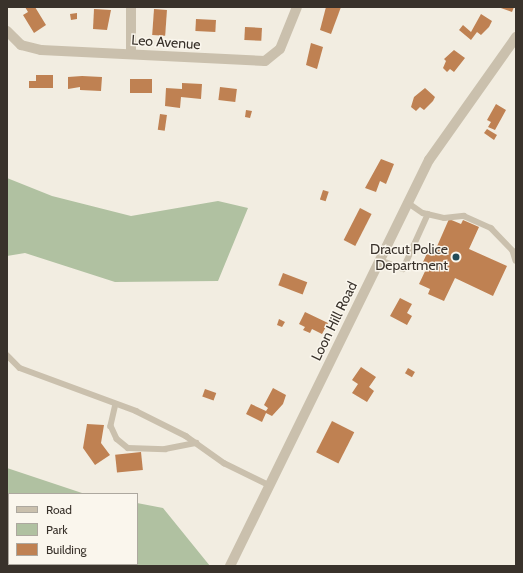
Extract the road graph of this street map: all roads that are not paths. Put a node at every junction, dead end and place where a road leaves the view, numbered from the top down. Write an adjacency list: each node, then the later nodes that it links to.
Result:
1 (131, 7): 5 (street)
2 (297, 7): 5 (street, Leo Avenue)
3 (7, 31): 5 (street, Leo Avenue)
4 (516, 36): 6 (street, Loon Hill Road)
5 (131, 53)
6 (407, 202): 7 (lane); 8 (street, Loon Hill Road)
7 (428, 214): 8 (lane); 9 (lane)
8 (380, 260): 13 (street, Loon Hill Road)
9 (516, 261)
10 (7, 355): 11 (lane)
11 (116, 404): 12 (lane); 12 (lane)
12 (196, 443): 13 (lane)
13 (268, 485): 14 (street, Loon Hill Road)
14 (230, 566)

